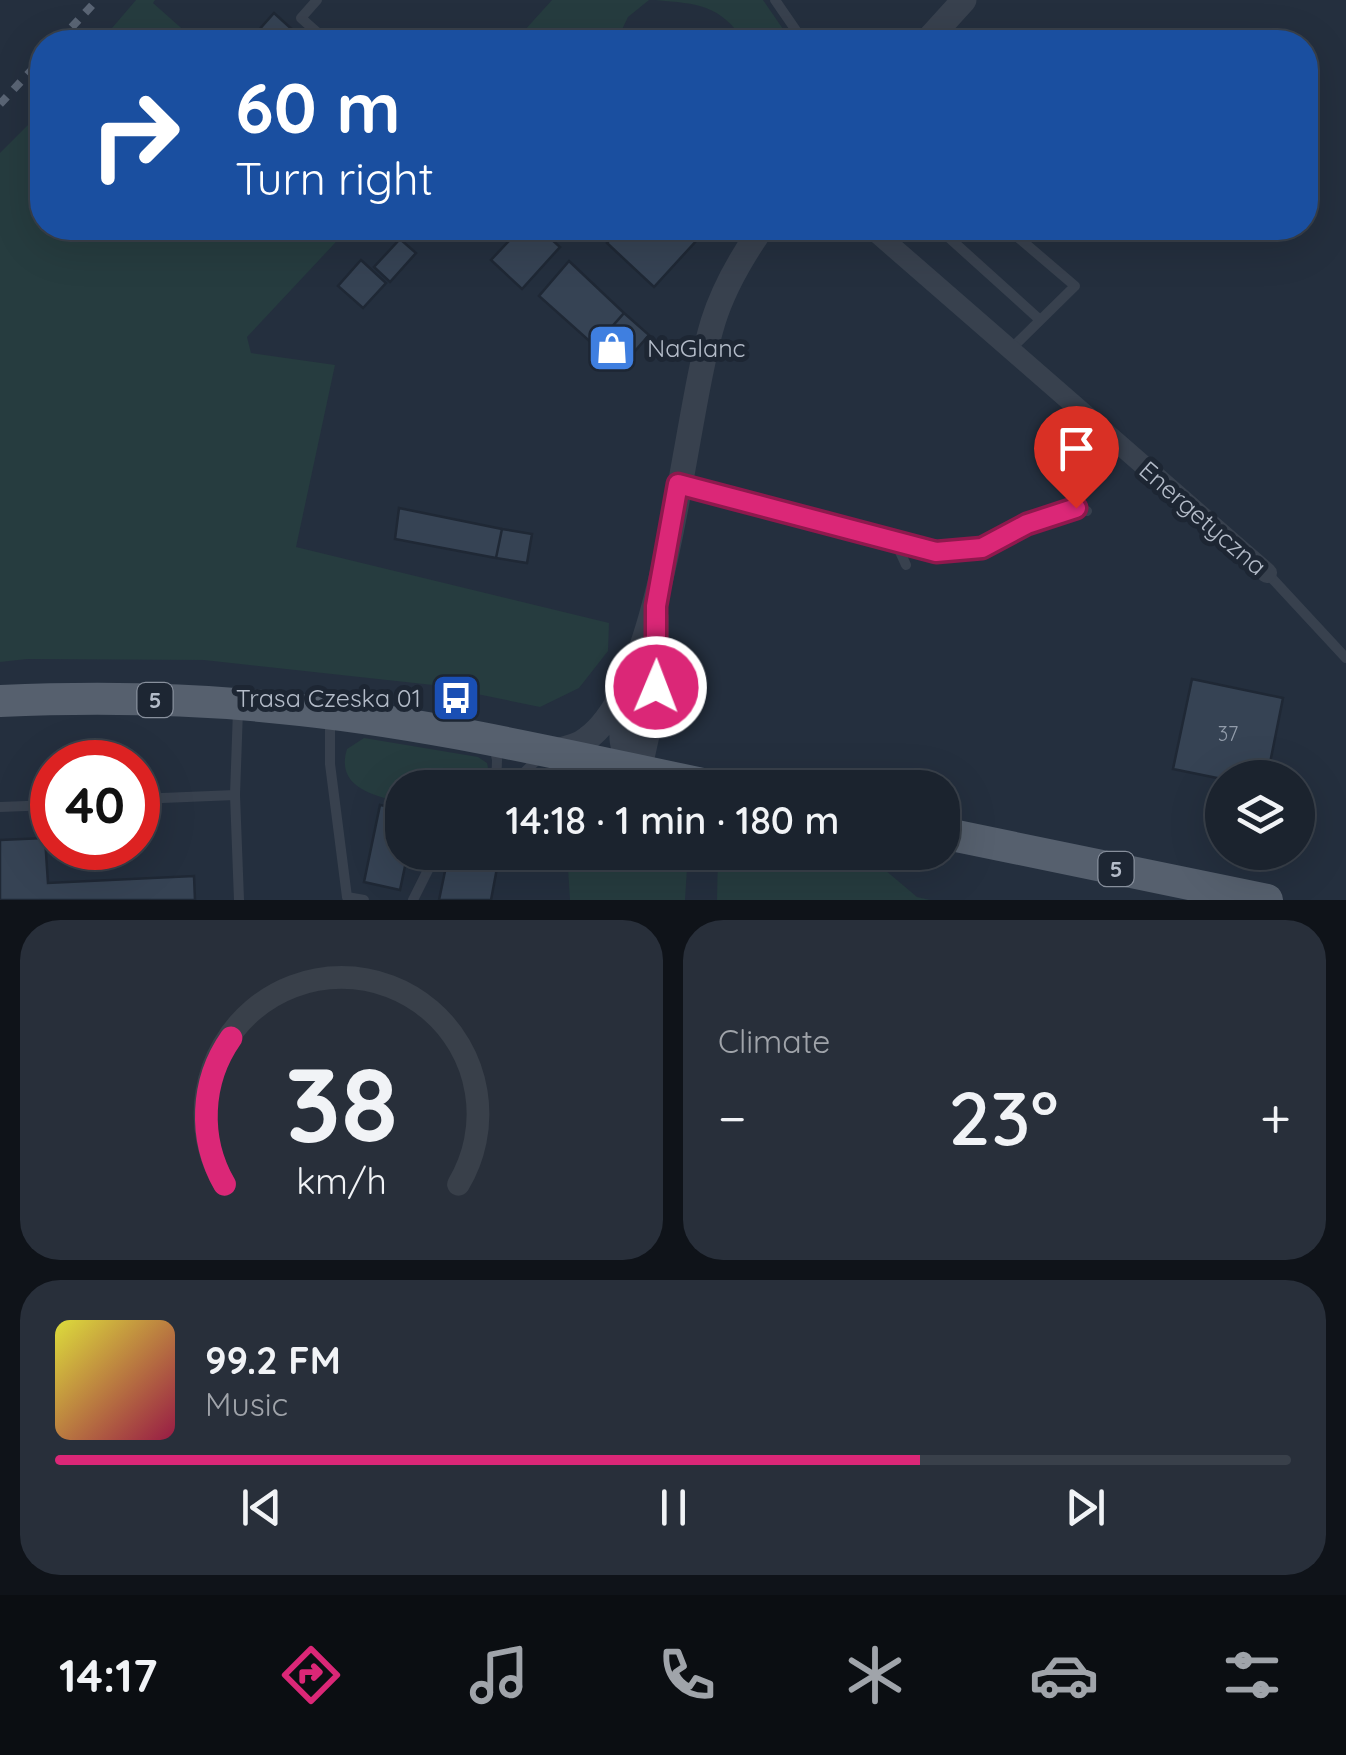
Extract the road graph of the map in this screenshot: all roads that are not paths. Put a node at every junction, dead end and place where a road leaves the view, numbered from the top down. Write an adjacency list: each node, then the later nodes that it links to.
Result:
1 (317, 0): 4 (lane)
2 (775, 0): 5 (lane)
3 (964, 0): 6 (street)
4 (314, 30)
5 (796, 30)
6 (937, 30)
7 (753, 240): 13 (street)
8 (885, 240): 12 (street, Energetyczna)
9 (952, 240): 11 (lane)
10 (1021, 240): 11 (lane)
11 (1040, 320): 12 (lane)
12 (1010, 349): 17 (street, Energetyczna)
13 (678, 484): 15 (lane); 18 (street)
14 (1088, 512): 15 (lane)
15 (896, 542): 16 (lane)
16 (906, 565)
17 (1267, 573): 19 (lane, Energetyczna)
18 (656, 606): 20 (street); 28 (street)
19 (1346, 658)
20 (628, 682): 25 (street); 28 (street)
21 (0, 701): 22 (main road, 5)
22 (239, 704): 23 (main road, 5); 29 (lane)
23 (331, 714): 24 (main road, 5); 36 (lane)
24 (493, 741): 25 (main road, 5); 26 (lane)
25 (546, 752): 27 (lane); 28 (main road, 5)
26 (497, 770)
27 (527, 770)
28 (639, 770)
29 (235, 795): 30 (lane); 35 (lane)
30 (160, 799)
31 (30, 805): 32 (lane)
32 (0, 807)
33 (960, 837): 38 (main road, 5)
34 (428, 870): 37 (lane)
35 (239, 900)
36 (364, 900)
37 (413, 900)
38 (1267, 900)

